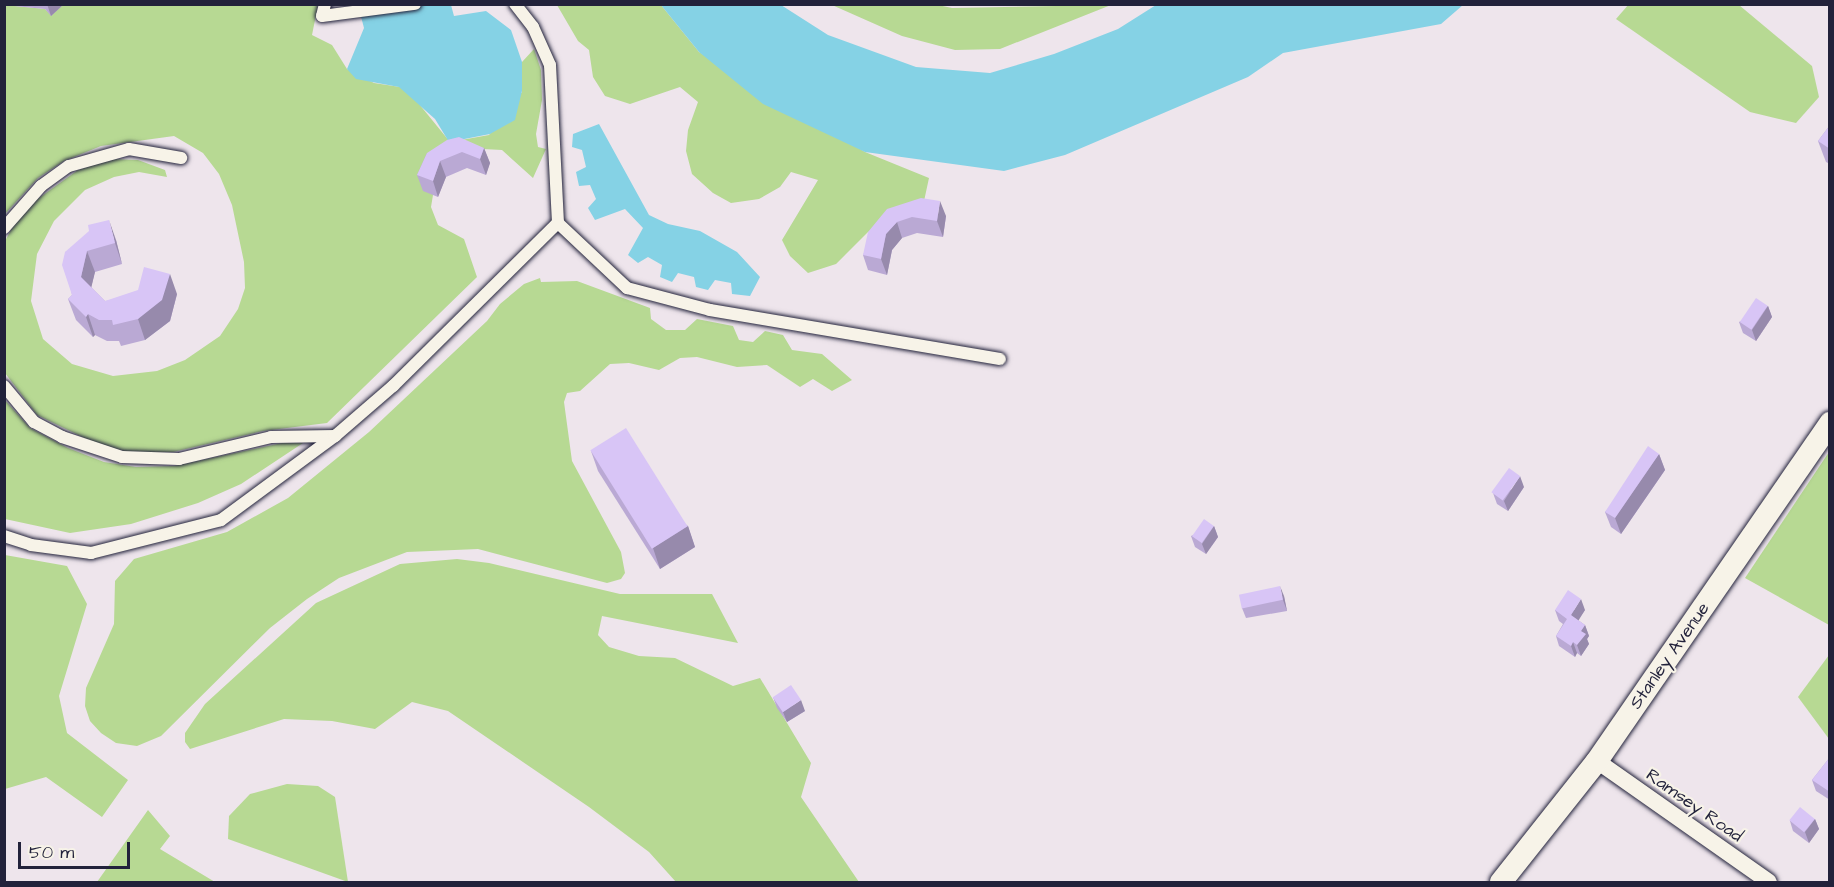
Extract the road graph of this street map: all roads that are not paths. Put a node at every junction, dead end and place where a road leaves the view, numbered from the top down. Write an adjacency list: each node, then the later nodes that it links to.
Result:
1 (325, 4): 2 (street)
2 (415, 4)
3 (514, 4): 5 (street)
4 (181, 158): 6 (street)
5 (558, 223): 7 (street); 10 (street)
6 (4, 228)
7 (1000, 359)
8 (4, 386): 10 (street)
9 (1830, 423): 12 (main road, Stanley Avenue)
10 (335, 436): 11 (street)
11 (4, 536)
12 (1597, 761): 13 (main road, Stanley Avenue); 14 (street, Ramsey Road)
13 (1502, 882)
14 (1769, 882)

